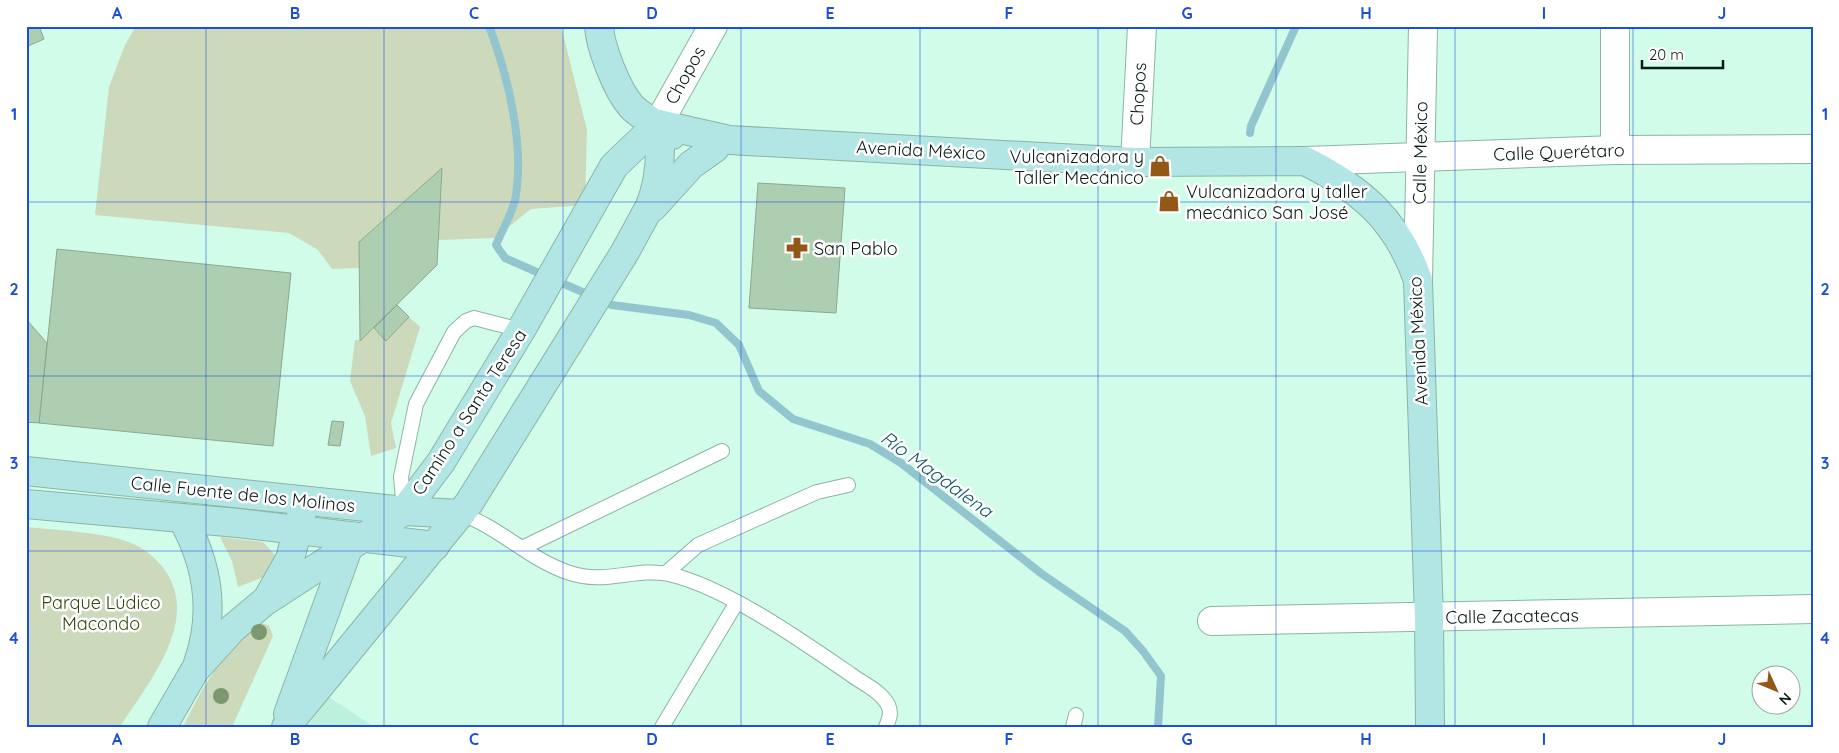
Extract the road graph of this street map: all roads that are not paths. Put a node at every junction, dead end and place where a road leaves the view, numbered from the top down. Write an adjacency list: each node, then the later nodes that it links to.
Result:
1 (599, 26): 6 (street, Avenida México)
2 (713, 26): 6 (street, Chopos)
3 (1142, 26): 12 (street, Chopos)
4 (1423, 26): 10 (street, Calle México)
5 (1615, 26): 9 (street)
6 (658, 124): 7 (street, Avenida México); 13 (street); 15 (street, Camino a Santa Teresa)
7 (722, 144): 12 (street, Avenida México); 13 (street)
8 (1813, 149): 9 (street, Calle Querétaro)
9 (1615, 150): 10 (street, Calle Querétaro)
10 (1420, 157): 11 (street, Calle Querétaro); 14 (street, Calle México)
11 (1305, 161): 12 (street, Avenida México); 14 (street, Avenida México)
12 (1135, 162)
13 (642, 223): 23 (street)
14 (1418, 280): 33 (street, Avenida México)
15 (526, 323): 22 (street, Camino a Santa Teresa); 22 (lane)
16 (722, 450): 28 (lane)
17 (26, 471): 19 (street, Calle Fuente de los Molinos)
18 (848, 485): 29 (lane)
19 (305, 500): 21 (street, Calle Fuente de los Molinos); 25 (street)
20 (26, 504): 24 (street, Calle Fuente de los Molinos)
21 (358, 506): 22 (street, Calle Fuente de los Molinos); 26 (street)
22 (404, 511): 23 (street, Calle Fuente de los Molinos); 26 (street, Camino a Santa Teresa)
23 (461, 514): 27 (street); 28 (lane)
24 (182, 518): 25 (street, Calle Fuente de los Molinos); 35 (street)
25 (298, 530): 26 (street, Calle Fuente de los Molinos); 30 (street)
26 (354, 540): 27 (street, Calle Fuente de los Molinos); 30 (street, Camino a Santa Teresa); 37 (street)
27 (435, 546): 37 (street)
28 (522, 548): 29 (lane)
29 (666, 573): 31 (lane)
30 (264, 602): 35 (street, Camino a Santa Teresa)
31 (737, 602): 38 (lane); 39 (lane)
32 (1813, 609): 33 (street, Calle Zacatecas)
33 (1429, 618): 34 (street, Calle Zacatecas); 40 (street, Avenida México)
34 (1212, 621)
35 (195, 670): 36 (street, Camino a Santa Teresa)
36 (162, 727)
37 (284, 727)
38 (662, 727)
39 (886, 727)
40 (1430, 727)

